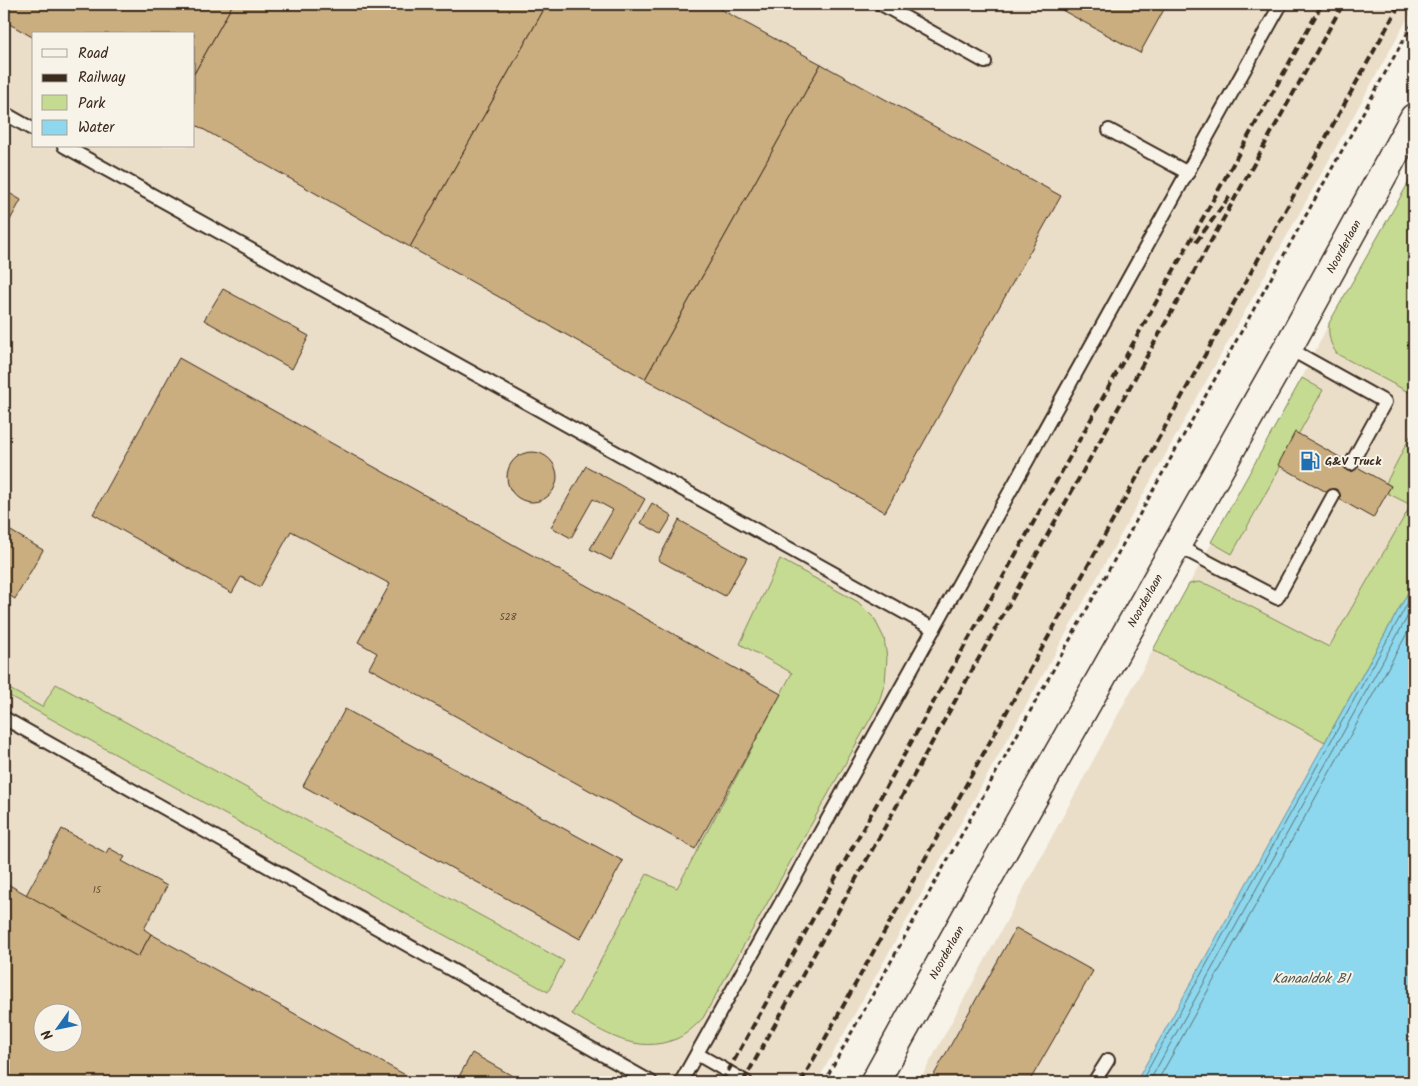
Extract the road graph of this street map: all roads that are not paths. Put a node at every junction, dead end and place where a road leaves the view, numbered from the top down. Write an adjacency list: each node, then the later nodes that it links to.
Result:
1 (881, 4): 3 (lane)
2 (1281, 4): 9 (lane)
3 (986, 62)
4 (4, 113): 6 (lane)
5 (1414, 118): 10 (main road, Noorderlaan)
6 (32, 129)
7 (1109, 130): 9 (lane)
8 (68, 148): 14 (lane)
9 (1188, 173): 14 (lane)
10 (1288, 348): 11 (lane); 13 (main road, Noorderlaan)
11 (1351, 464)
12 (1333, 496): 13 (lane)
13 (1176, 544): 21 (main road, Noorderlaan)
14 (934, 629): 16 (lane)
15 (4, 718): 18 (lane)
16 (697, 1054): 19 (lane); 20 (lane)
17 (1108, 1060): 22 (lane)
18 (650, 1082)
19 (681, 1082)
20 (746, 1082)
21 (875, 1082)
22 (1094, 1082)

